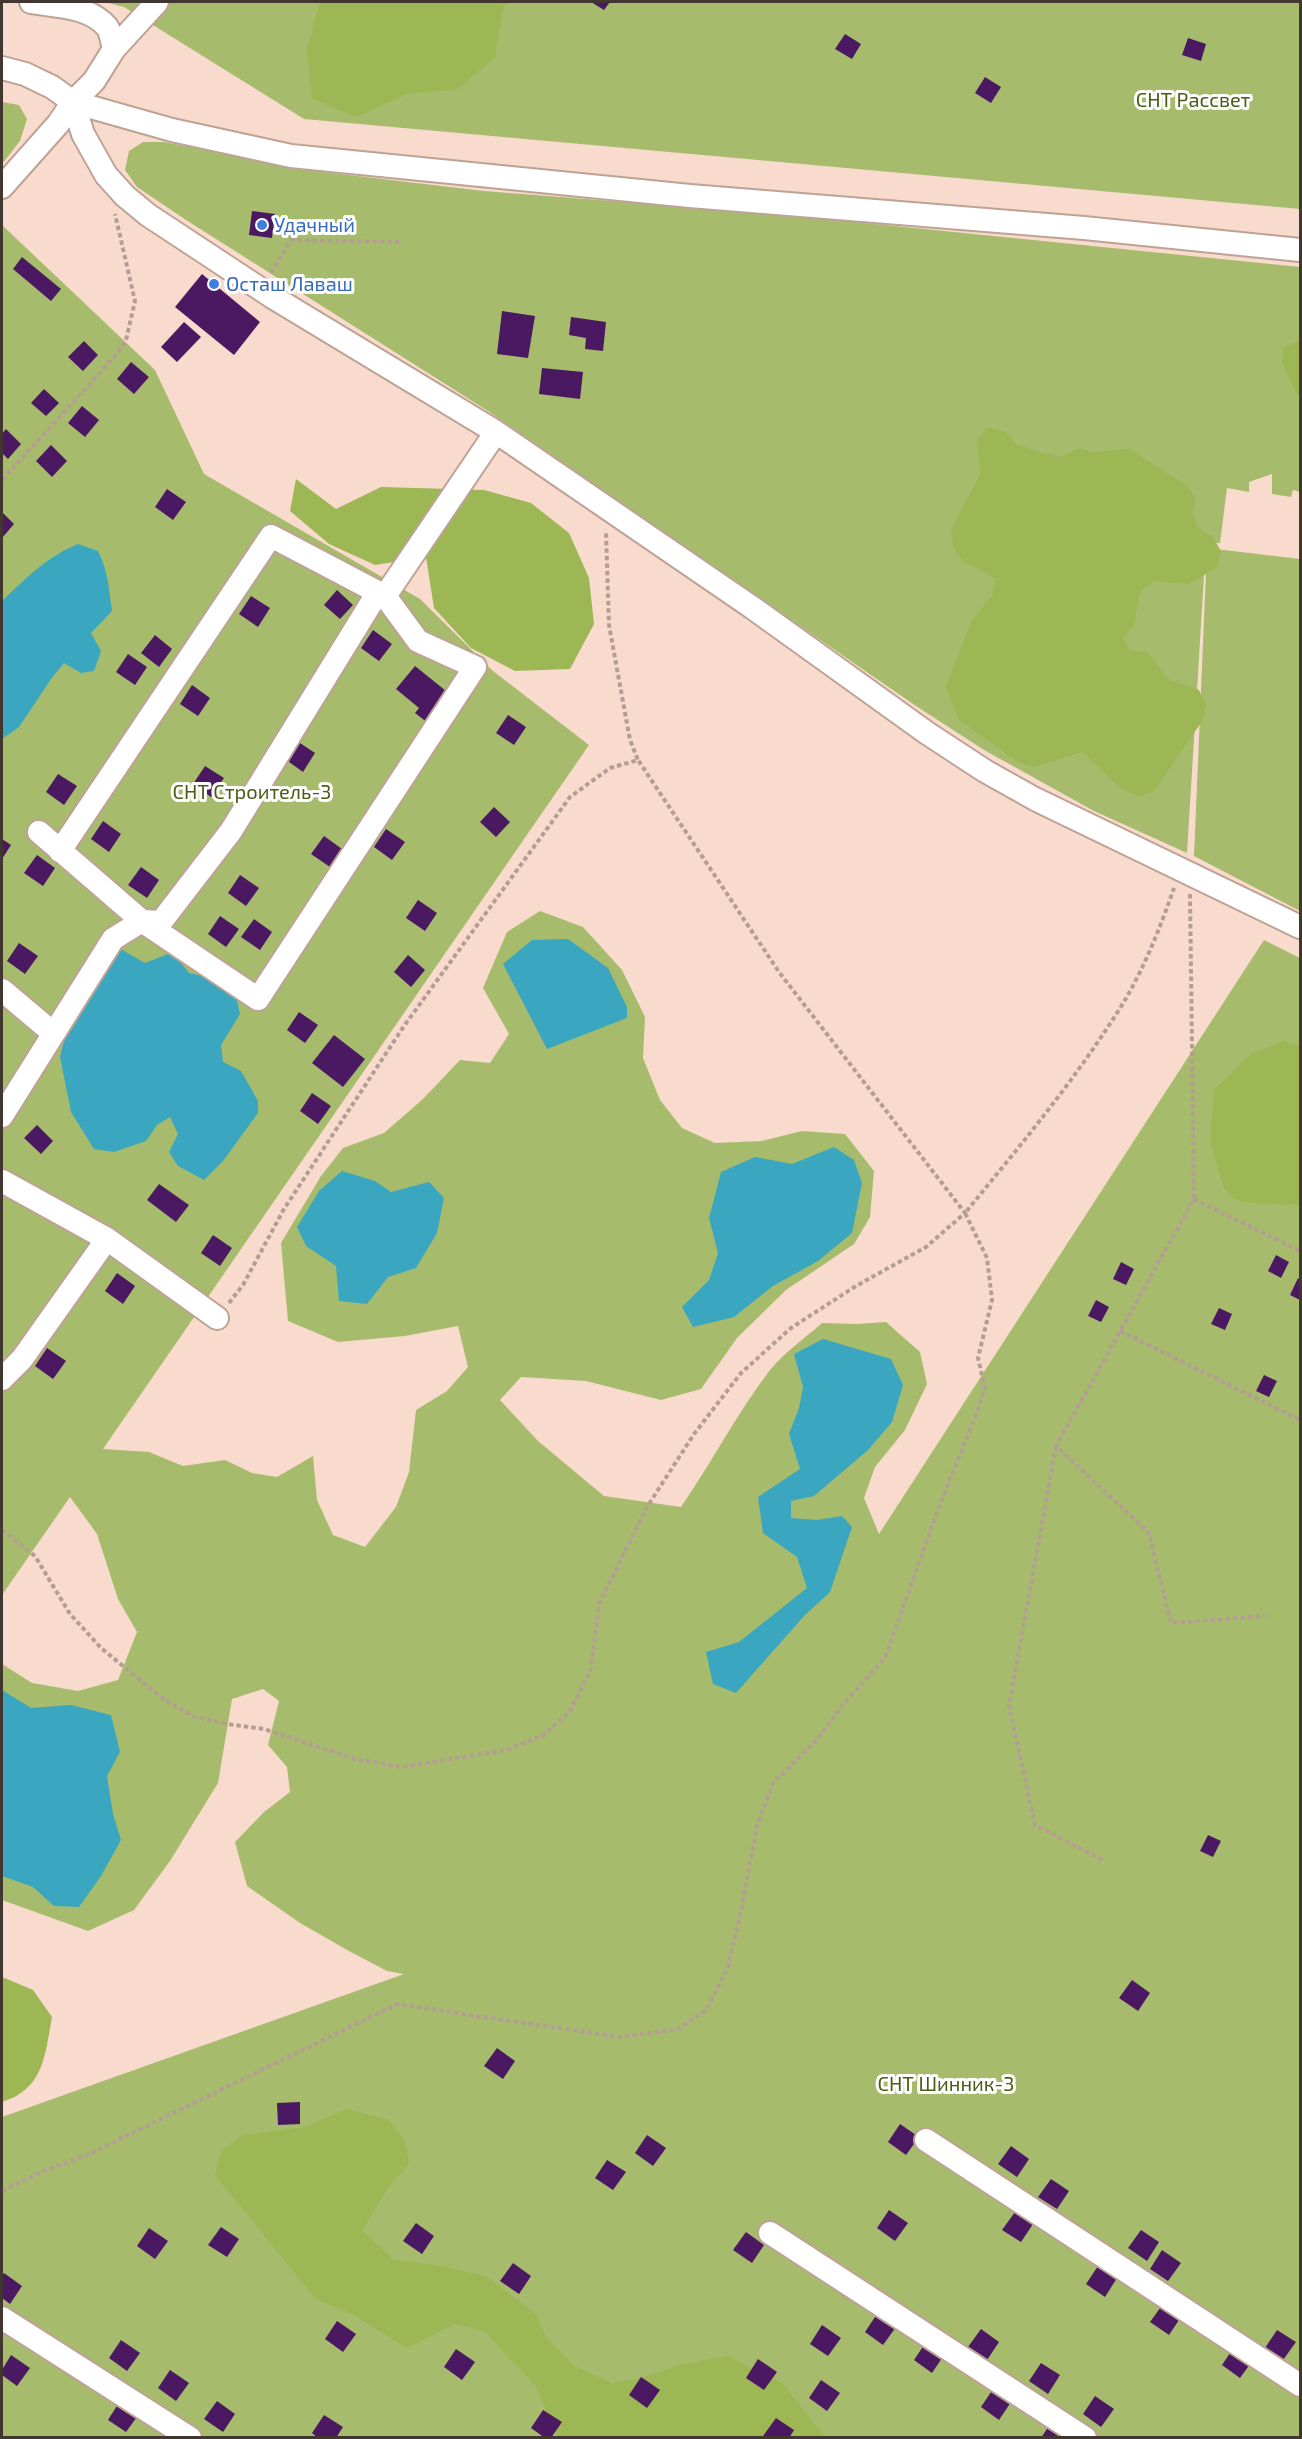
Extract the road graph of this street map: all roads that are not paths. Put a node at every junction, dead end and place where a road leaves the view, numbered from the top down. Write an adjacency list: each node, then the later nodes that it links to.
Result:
1 (31, 2): 3 (street)
2 (157, 2): 3 (street)
3 (114, 49): 5 (street)
4 (2, 68): 5 (street)
5 (73, 102): 6 (street); 7 (street); 8 (street)
6 (2, 188)
7 (1300, 250)
8 (496, 432): 9 (street); 13 (street)
9 (381, 594): 11 (street); 12 (street); 12 (street)
10 (39, 832): 11 (street)
11 (60, 851): 12 (street)
12 (142, 921): 15 (street)
13 (1300, 927)
14 (2, 990): 15 (street)
15 (53, 1033): 16 (street)
16 (2, 1116)
17 (2, 1181): 18 (street)
18 (107, 1239): 19 (street); 20 (street)
19 (218, 1318)
20 (2, 1379)
21 (926, 2140): 24 (street)
22 (770, 2233): 26 (street)
23 (2, 2318): 25 (street)
24 (1300, 2385)
25 (190, 2438)
26 (1085, 2438)

